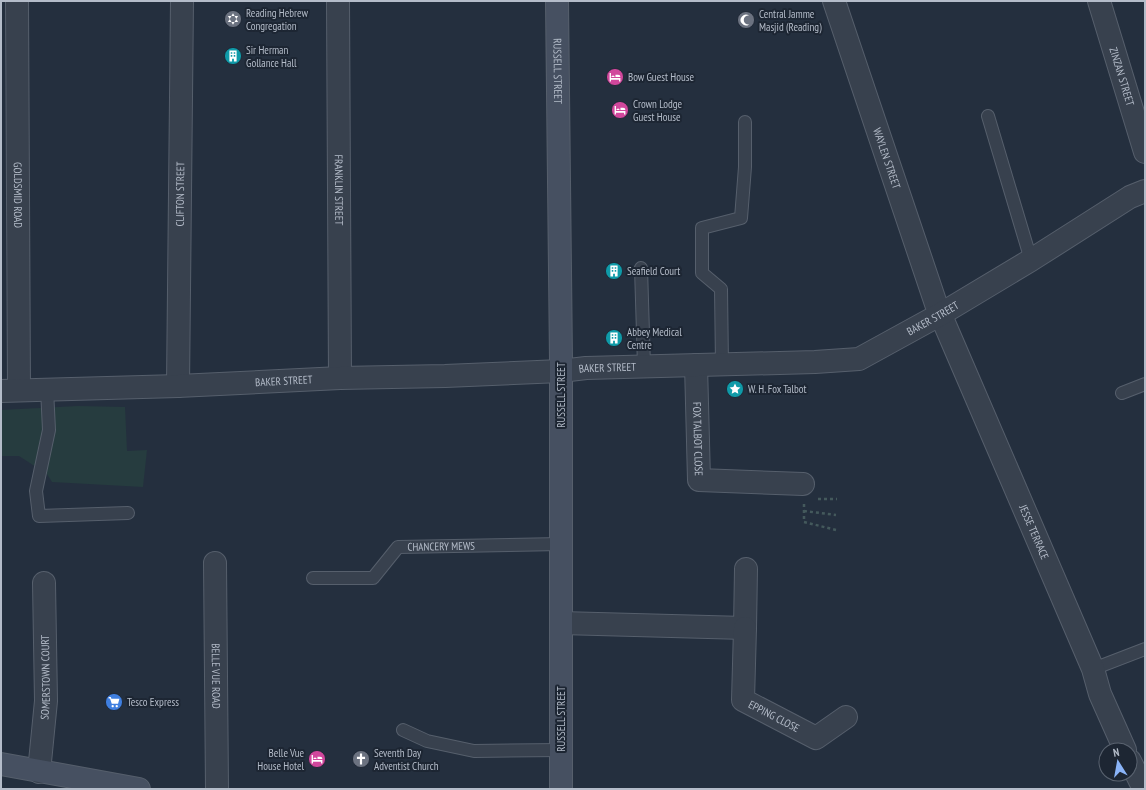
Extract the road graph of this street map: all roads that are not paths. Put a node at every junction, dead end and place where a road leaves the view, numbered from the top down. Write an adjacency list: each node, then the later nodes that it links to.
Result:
1 (18, 1): 22 (street, GOLDSMID ROAD)
2 (182, 1): 20 (street, CLIFTON STREET)
3 (338, 1): 18 (street, FRANKLIN STREET)
4 (557, 1): 17 (street, RUSSELL STREET)
5 (834, 1): 13 (street, WAYLEN STREET)
6 (1099, 1): 9 (street, ZINZAN STREET)
7 (988, 116): 11 (lane)
8 (745, 122): 15 (lane)
9 (1145, 152)
10 (1145, 191): 11 (street, BAKER STREET)
11 (1031, 260): 13 (street, BAKER STREET)
12 (642, 268): 16 (lane)
13 (941, 314): 15 (street, BAKER STREET); 34 (street, JESSE TERRACE)
14 (696, 365): 15 (street, BAKER STREET); 16 (street, BAKER STREET); 24 (street, FOX TALBOT CLOSE)
15 (722, 365)
16 (644, 366): 17 (street, BAKER STREET)
17 (561, 371): 18 (street, BAKER STREET); 26 (street, RUSSELL STREET)
18 (340, 378): 20 (street, BAKER STREET)
19 (1145, 384): 23 (lane)
20 (178, 386): 21 (street, BAKER STREET)
21 (47, 389): 22 (street, BAKER STREET); 25 (lane)
22 (10, 390)
23 (1122, 393)
24 (803, 484)
25 (128, 513)
26 (561, 544): 29 (lane, CHANCERY MEWS); 31 (street, RUSSELL STREET)
27 (216, 563): 43 (street, BELLE VUE ROAD)
28 (746, 569): 32 (street, EPPING CLOSE)
29 (313, 578)
30 (44, 583): 40 (street, SOMERSTOWN COURT)
31 (561, 623): 32 (street); 38 (street, RUSSELL STREET)
32 (745, 628): 35 (street, EPPING CLOSE)
33 (1145, 649): 34 (lane)
34 (1093, 669): 37 (street, JESSE TERRACE)
35 (846, 717)
36 (403, 730): 38 (lane)
37 (1121, 742)
38 (561, 750): 44 (street, RUSSELL STREET)
39 (1, 764): 40 (street)
40 (39, 772): 42 (street)
41 (1138, 777): 45 (street)
42 (139, 789)
43 (217, 789)
44 (561, 789)
45 (1144, 789)

